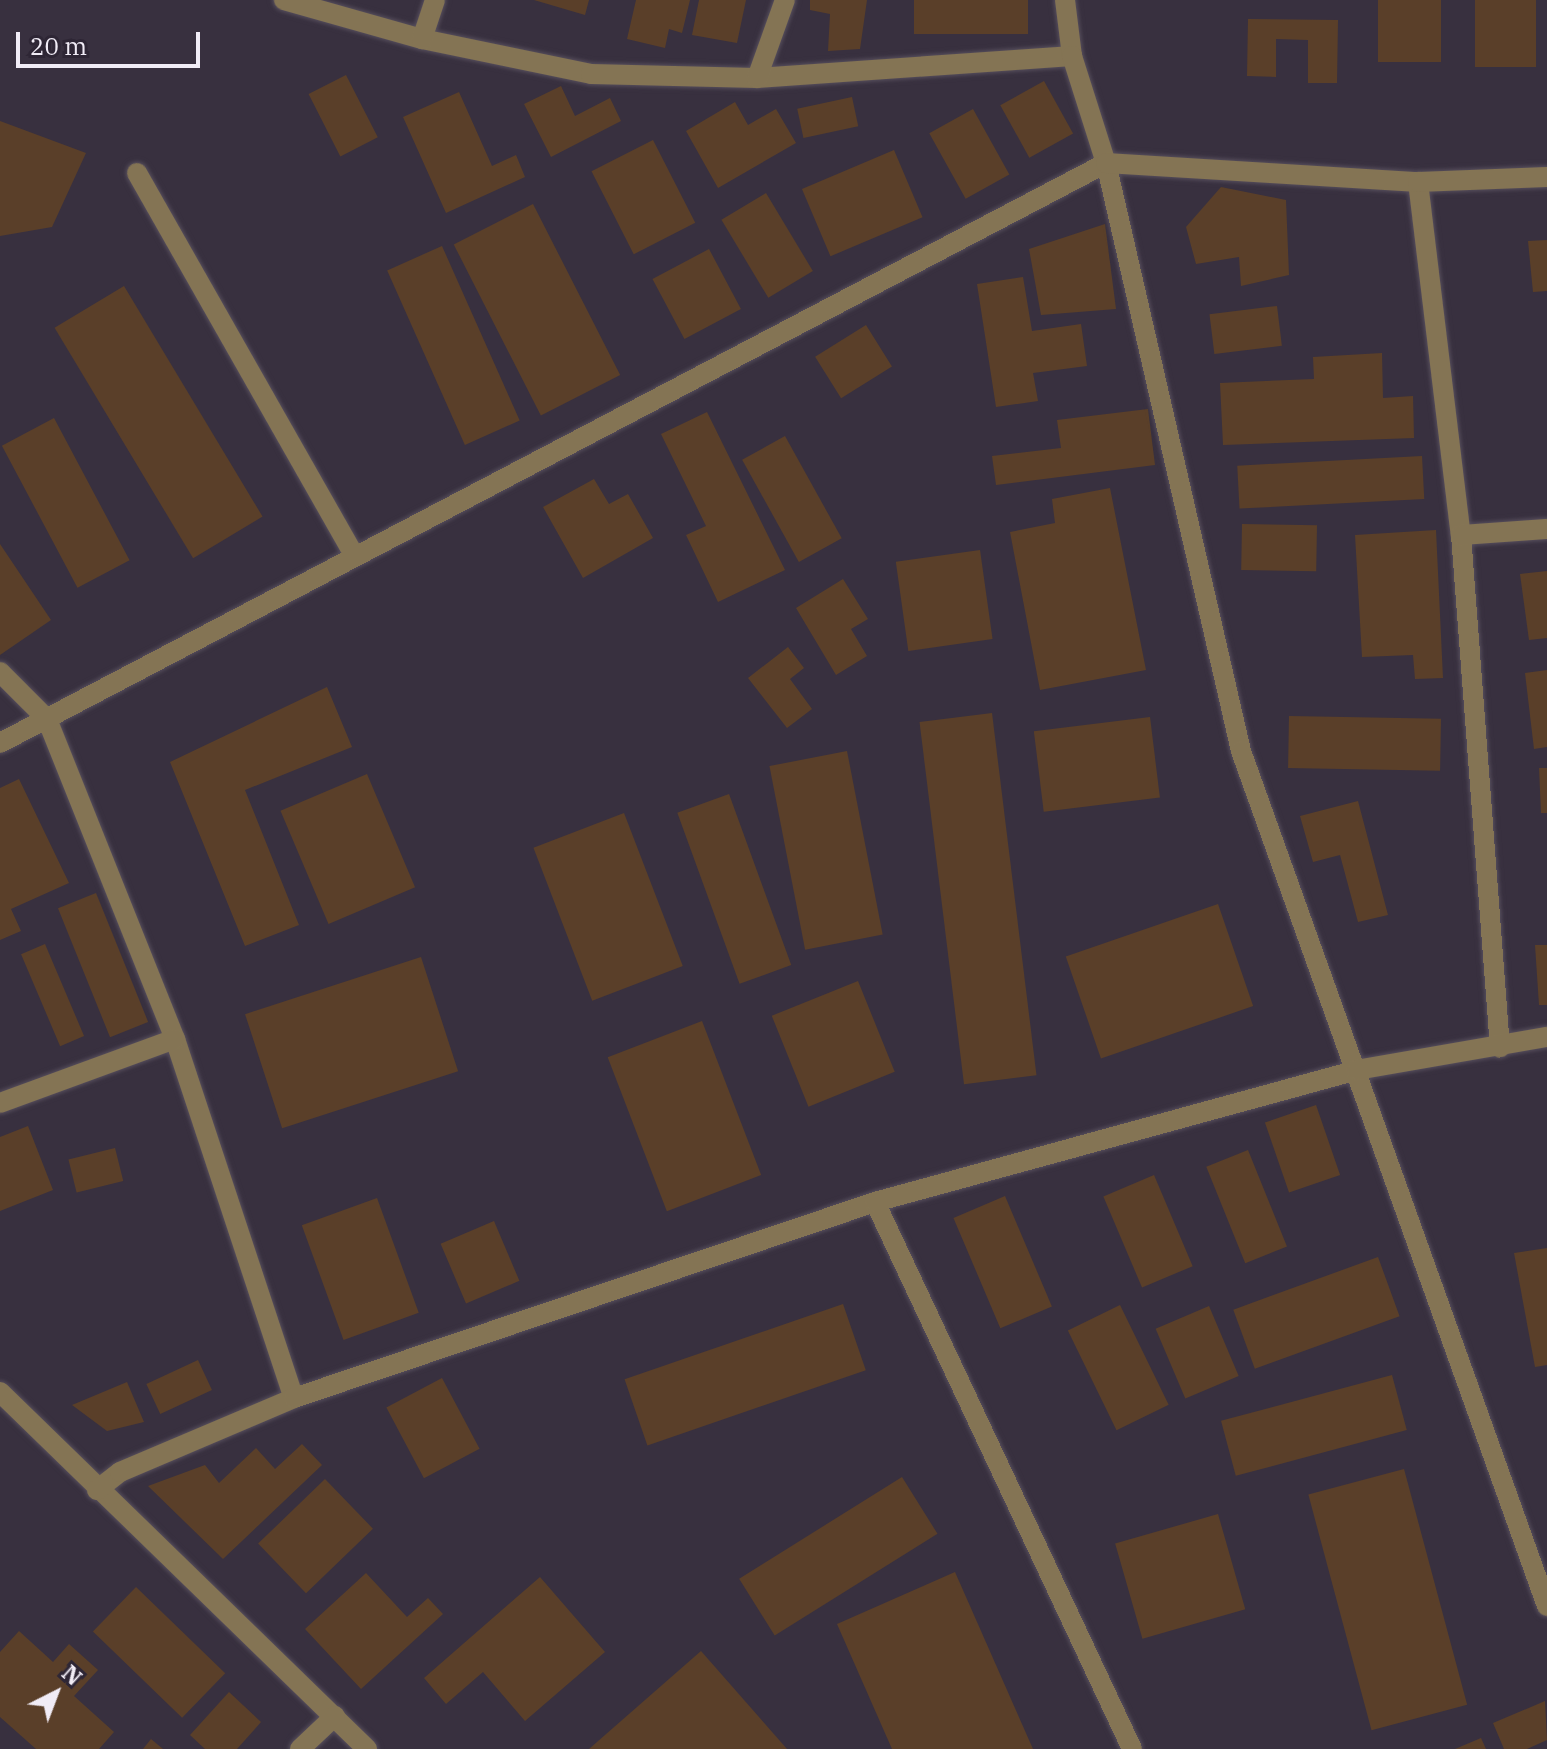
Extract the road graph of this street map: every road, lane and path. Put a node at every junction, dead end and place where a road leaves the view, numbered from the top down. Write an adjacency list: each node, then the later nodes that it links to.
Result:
1 (284, 0): 5 (street)
2 (435, 0): 5 (street)
3 (785, 0): 7 (street)
4 (1065, 0): 6 (street)
5 (422, 39): 7 (street)
6 (1072, 56): 7 (street); 8 (street)
7 (757, 78)
8 (1106, 163): 11 (street); 14 (street); 21 (street)
9 (137, 173): 14 (street)
10 (1547, 177): 11 (street)
11 (1418, 182): 13 (street)
12 (1547, 529): 13 (street)
13 (1461, 535): 20 (street)
14 (355, 556): 16 (street)
15 (0, 672): 16 (street)
16 (47, 719): 17 (street); 19 (street)
17 (0, 743)
18 (1547, 1037): 20 (street)
19 (175, 1039): 22 (street); 25 (street)
20 (1500, 1048): 21 (street)
21 (1357, 1070): 23 (street); 27 (street)
22 (0, 1103)
23 (875, 1202): 25 (street); 31 (street)
24 (0, 1392): 26 (street)
25 (294, 1398): 26 (street)
26 (97, 1490): 28 (street)
27 (1547, 1606)
28 (335, 1716): 29 (street); 30 (street)
29 (300, 1749)
30 (367, 1749)
31 (1132, 1749)

